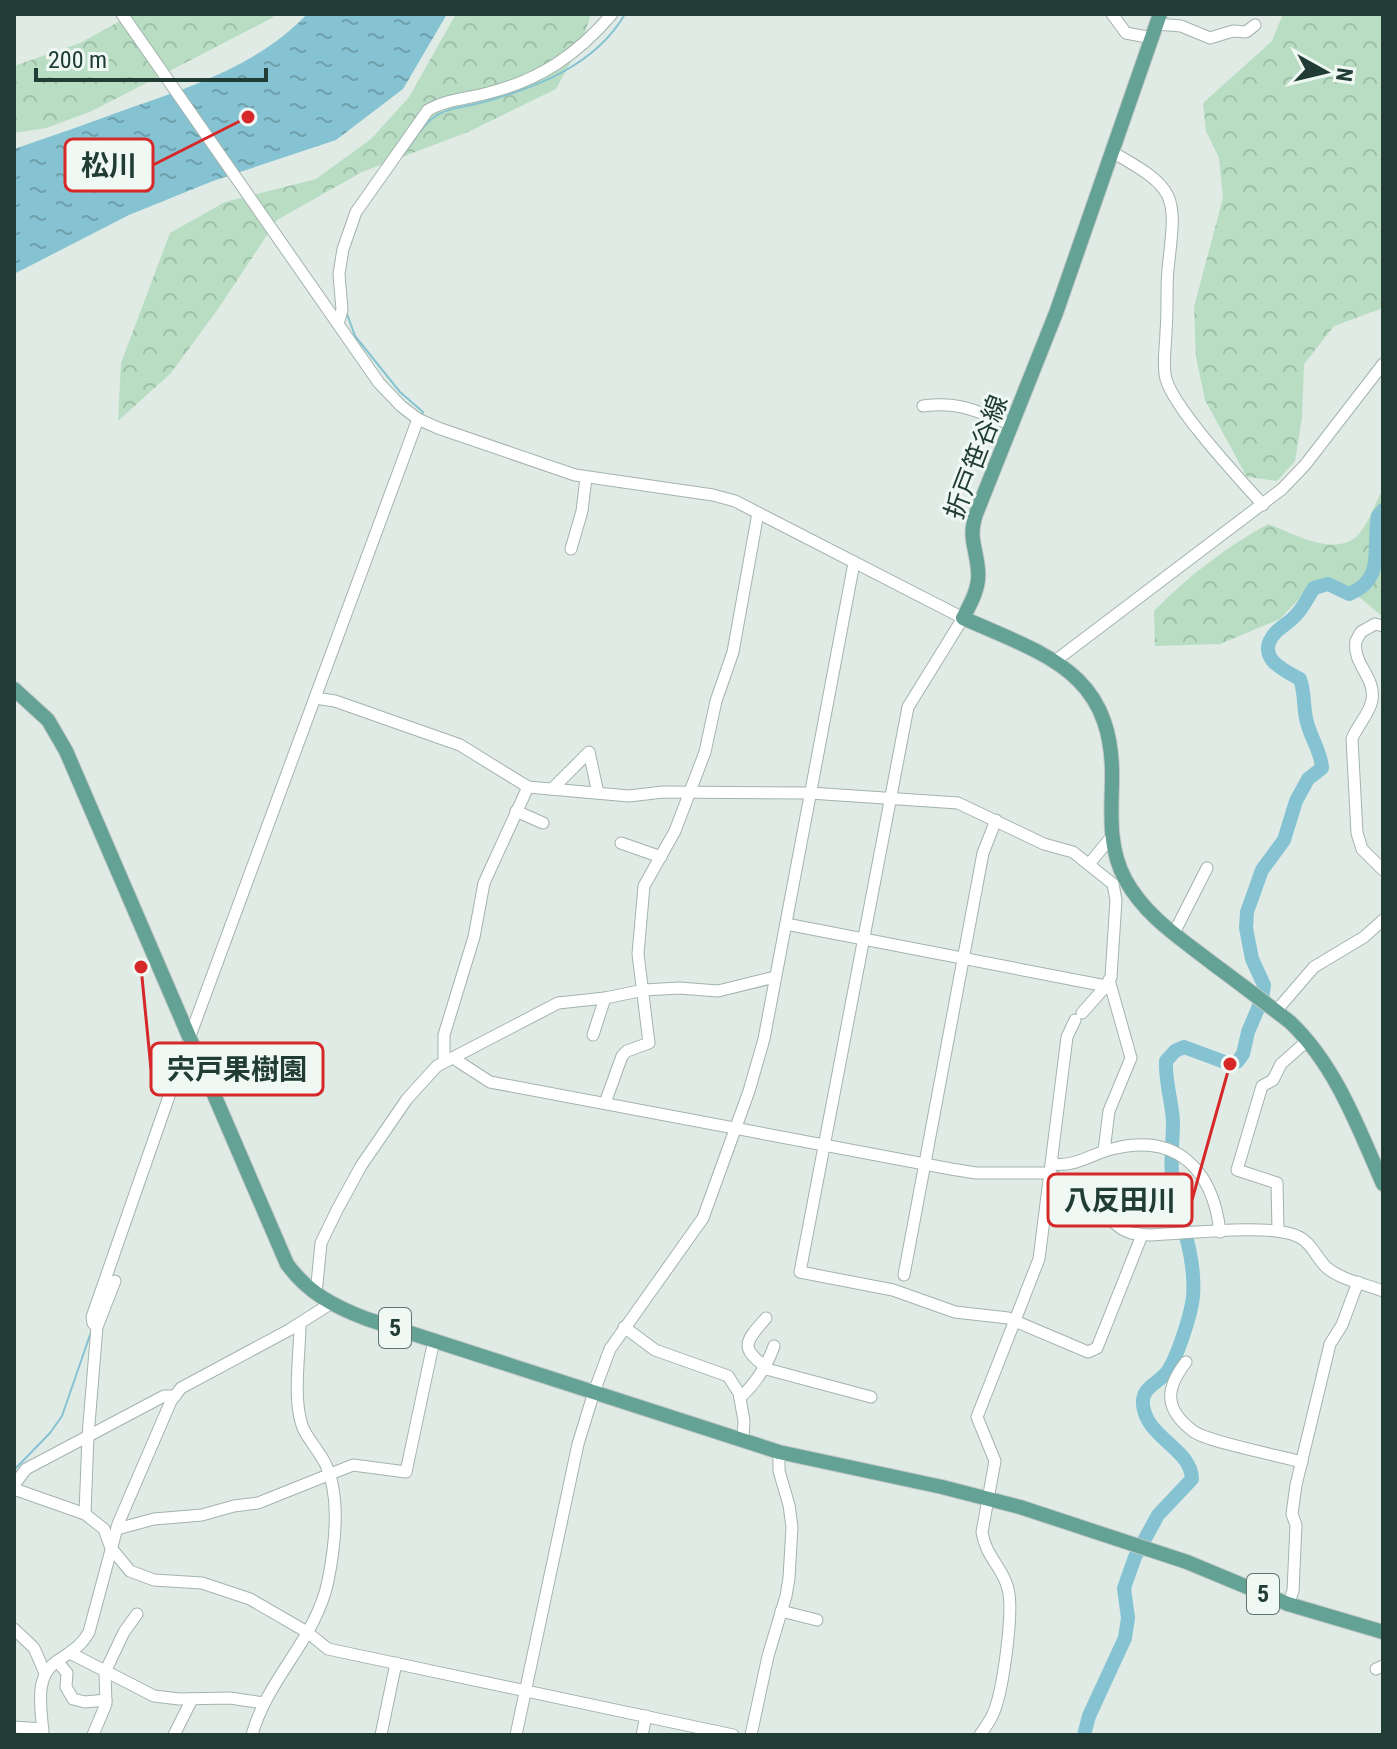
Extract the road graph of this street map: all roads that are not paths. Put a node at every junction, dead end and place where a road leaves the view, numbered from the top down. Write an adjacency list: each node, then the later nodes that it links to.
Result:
1 (122, 14): 7 (street)
2 (612, 14): 7 (street)
3 (1112, 14): 5 (street)
4 (1255, 25): 5 (street)
5 (1156, 26): 6 (main road, 折戸笹谷線)
6 (1112, 152): 11 (main road, 折戸笹谷線); 13 (street)
7 (338, 324): 10 (street)
8 (1383, 364): 13 (street)
9 (923, 406): 11 (street)
10 (418, 419): 12 (street); 21 (street)
11 (1013, 425): 17 (main road, 折戸笹谷線)
12 (586, 478): 14 (street); 15 (street)
13 (1263, 505): 19 (street)
14 (758, 513): 16 (street); 25 (street)
15 (571, 549)
16 (854, 563): 17 (street); 26 (street)
17 (963, 618): 19 (main road); 27 (street)
18 (1383, 626): 36 (street)
19 (1055, 661): 31 (main road)
20 (14, 689): 49 (main road, 5)
21 (315, 698): 22 (street); 49 (street)
22 (528, 787): 23 (street); 28 (street)
23 (552, 789): 24 (street); 24 (street)
24 (598, 793): 25 (street)
25 (690, 793): 26 (street); 33 (street)
26 (810, 793): 27 (street); 39 (street)
27 (891, 797): 29 (street); 41 (street)
28 (516, 811): 30 (street); 51 (street)
29 (996, 820): 34 (street); 42 (street)
30 (543, 823)
31 (1112, 836): 34 (street); 37 (main road)
32 (621, 843): 33 (street)
33 (661, 857): 45 (street)
34 (1090, 863): 37 (street)
35 (1207, 868): 40 (street)
36 (1383, 870)
37 (1120, 883): 40 (main road); 44 (street)
38 (1383, 920): 47 (street)
39 (786, 924): 41 (street); 43 (street)
40 (1174, 933): 47 (main road)
41 (863, 937): 42 (street); 54 (street)
42 (962, 957): 44 (street); 56 (street)
43 (775, 977): 45 (street); 53 (street)
44 (1107, 983): 55 (street); 57 (street)
45 (644, 990): 46 (street); 52 (street)
46 (605, 998): 48 (street); 51 (street)
47 (1276, 1011): 50 (main road)
48 (593, 1035)
49 (190, 1036): 66 (main road, 5); 71 (street)
50 (1308, 1040): 58 (main road); 59 (street)
51 (448, 1060): 52 (street); 66 (street)
52 (605, 1103): 53 (street)
53 (736, 1129): 54 (street); 72 (street)
54 (824, 1145): 56 (street); 69 (street)
55 (1104, 1151): 57 (street); 60 (street)
56 (923, 1164): 57 (street); 62 (street)
57 (1052, 1170): 61 (street); 69 (street)
58 (1381, 1175)
59 (1278, 1230): 60 (street); 64 (street)
60 (1220, 1232): 61 (street)
61 (1142, 1235): 69 (street)
62 (904, 1275)
63 (115, 1281): 71 (street)
64 (1358, 1282): 65 (street); 84 (street)
65 (1383, 1291)
66 (316, 1294): 67 (main road, 5)
67 (330, 1304): 70 (street); 73 (main road, 5)
68 (766, 1318): 76 (street)
69 (1015, 1320): 87 (street)
70 (300, 1324): 78 (street); 85 (street)
71 (97, 1327): 81 (street)
72 (624, 1327): 77 (street); 80 (street)
73 (434, 1340): 77 (main road, 5); 85 (street)
74 (774, 1346): 76 (street)
75 (1186, 1362): 84 (street)
76 (764, 1367): 79 (street); 80 (street)
77 (594, 1392): 82 (main road, 5); 103 (street)
78 (175, 1396): 81 (street); 89 (street)
79 (871, 1397)
80 (740, 1398): 82 (street)
81 (88, 1436): 86 (street); 88 (street)
82 (743, 1439): 83 (main road, 5)
83 (779, 1452): 87 (main road, 5); 92 (street)
84 (1302, 1462): 91 (street)
85 (329, 1476): 89 (street); 96 (street)
86 (14, 1487): 88 (street)
87 (988, 1498): 91 (main road, 5); 118 (street)
88 (85, 1514): 90 (street)
89 (117, 1529): 90 (street)
90 (111, 1548): 96 (street); 98 (street)
91 (1288, 1604): 97 (main road, 5)
92 (781, 1611): 94 (street); 117 (street)
93 (137, 1614): 101 (street)
94 (817, 1620)
95 (14, 1629): 102 (street)
96 (307, 1632): 100 (street); 106 (street)
97 (1383, 1632)
98 (70, 1653): 99 (street); 101 (street)
99 (57, 1661): 102 (street); 105 (street)
100 (396, 1663): 103 (street); 113 (street)
101 (105, 1672): 104 (street); 105 (street)
102 (45, 1673): 109 (street)
103 (525, 1691): 107 (street); 114 (street)
104 (192, 1699): 106 (street); 111 (street)
105 (106, 1700): 110 (street)
106 (264, 1703): 112 (street)
107 (646, 1716): 115 (street); 116 (street)
108 (14, 1727): 109 (street)
109 (43, 1732)
110 (93, 1735)
111 (174, 1735)
112 (252, 1735)
113 (381, 1735)
114 (516, 1735)
115 (642, 1735)
116 (733, 1735)
117 (751, 1735)
118 (980, 1735)

